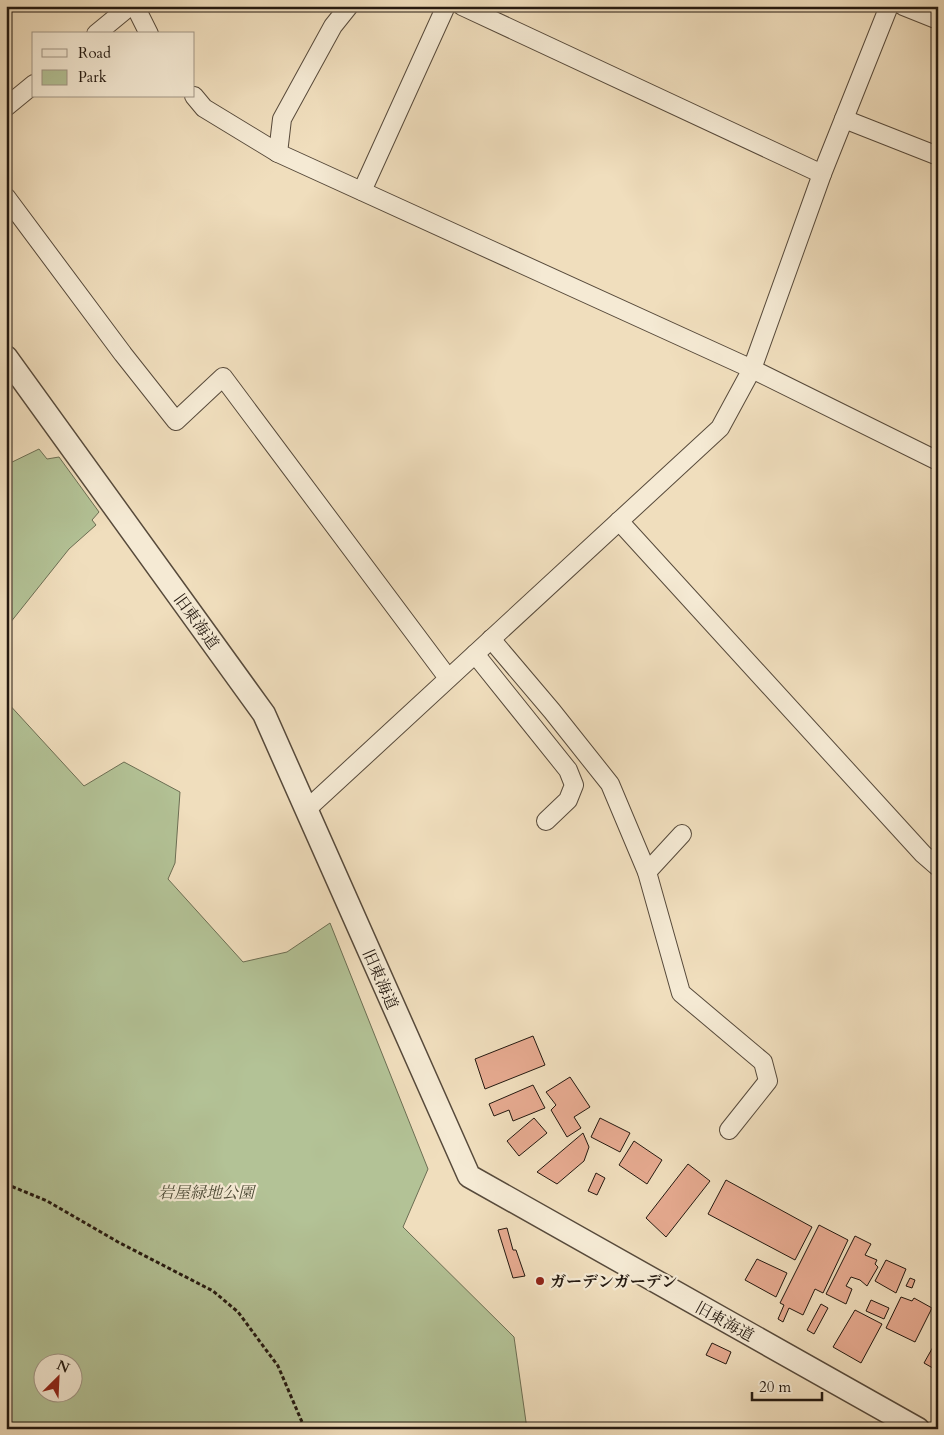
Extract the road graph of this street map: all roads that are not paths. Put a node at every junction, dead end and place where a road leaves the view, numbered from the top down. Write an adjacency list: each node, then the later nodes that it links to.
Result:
1 (130, 6): 9 (street)
2 (135, 6): 10 (street)
3 (349, 6): 15 (street)
4 (446, 6): 18 (street)
5 (462, 6): 17 (street)
6 (890, 6): 14 (street)
7 (903, 6): 8 (street)
8 (938, 20)
9 (98, 32)
10 (148, 32)
11 (32, 86): 13 (street)
12 (195, 97): 15 (street)
13 (6, 106)
14 (844, 119): 16 (street); 17 (street)
15 (278, 153): 18 (street)
16 (938, 156)
17 (822, 174): 21 (street)
18 (362, 191): 21 (street)
19 (6, 197): 26 (street)
20 (6, 357): 27 (street, 旧東海道)
21 (752, 369): 22 (street); 23 (street)
22 (938, 461)
23 (619, 521): 24 (street); 30 (street)
24 (491, 639): 25 (street); 31 (street)
25 (475, 654): 26 (street); 28 (street)
26 (448, 678): 27 (street)
27 (306, 810): 33 (street, 旧東海道)
28 (546, 821)
29 (682, 834): 31 (street)
30 (938, 867)
31 (647, 872): 32 (street)
32 (729, 1130)
33 (918, 1429)

